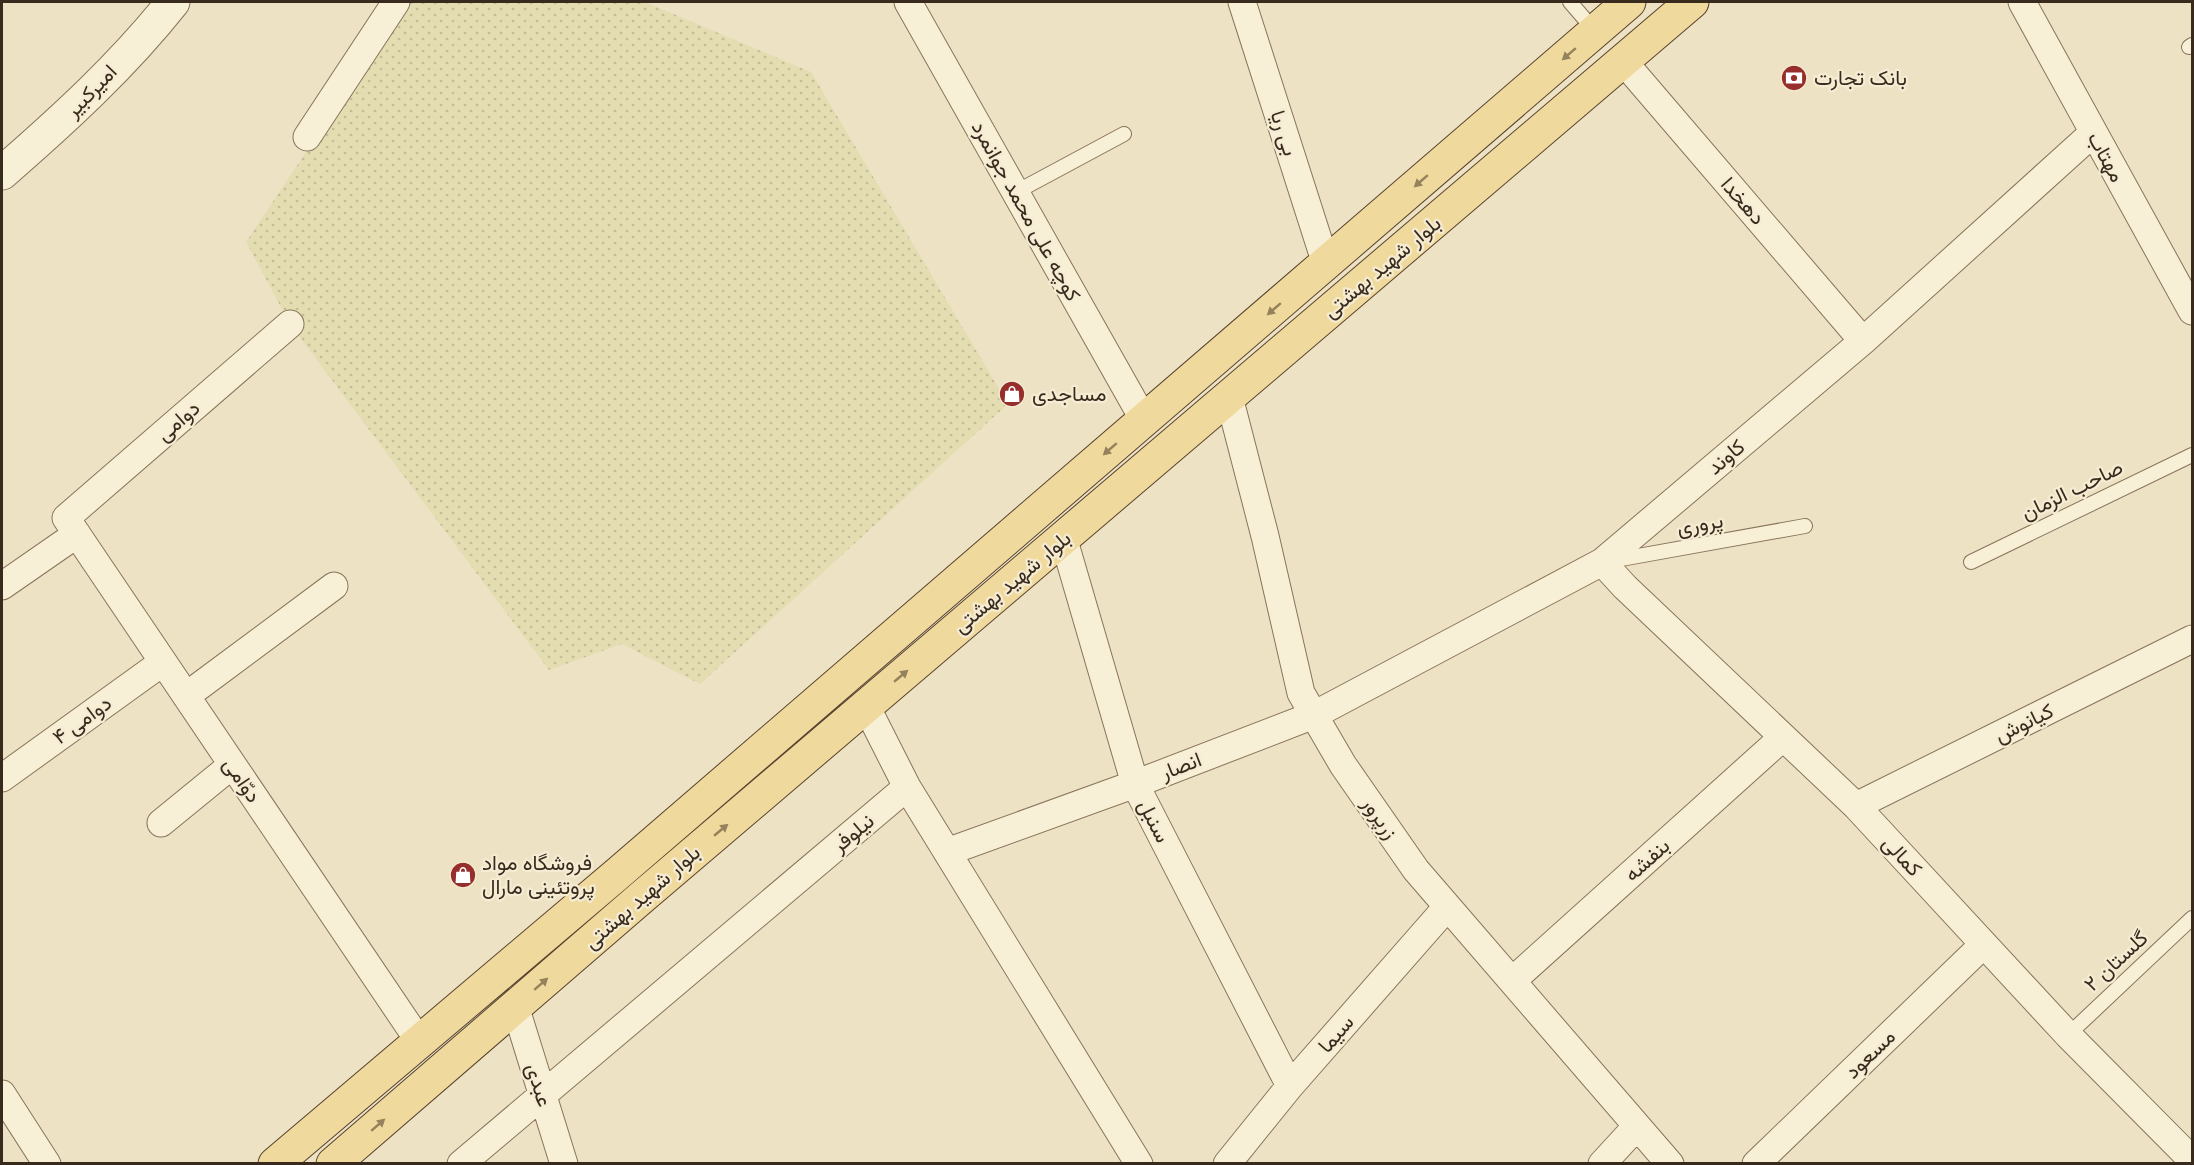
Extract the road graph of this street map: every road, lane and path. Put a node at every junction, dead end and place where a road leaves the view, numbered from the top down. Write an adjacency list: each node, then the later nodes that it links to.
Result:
1 (173, 2): 14 (street, امیرکبیر)
2 (396, 2): 13 (street)
3 (908, 2): 15 (street, کوچه علی محمد جوانمرد)
4 (1242, 2): 16 (street, بی ریا)
5 (1570, 2): 9 (lane)
6 (1629, 2): 9 (main road, بلوار شهید بهشتی)
7 (1692, 2): 10 (main road, بلوار شهید بهشتی)
8 (2022, 2): 11 (street, مهتاب)
9 (1595, 31): 16 (main road, بلوار شهید بهشتی, one-way to 16)
10 (1623, 61): 19 (street, دهخدا); 20 (main road, بلوار شهید بهشتی)
11 (2093, 133): 17 (street, مهتاب); 19 (street, کاوند)
12 (1124, 134): 15 (lane)
13 (307, 137)
14 (2, 173)
15 (1016, 192): 21 (street, کوچه علی محمد جوانمرد)
16 (1326, 264): 21 (main road, بلوار شهید بهشتی, one-way to 21)
17 (2193, 311)
18 (290, 324): 23 (street, دوامی)
19 (1863, 341): 26 (street, کاوند)
20 (1229, 398): 25 (main road, بلوار شهید بهشتی); 34 (street, زرپرور)
21 (1144, 420): 49 (main road, بلوار شهید بهشتی, one-way to 49)
22 (2193, 455): 27 (lane, صاحب الزمان)
23 (71, 526): 28 (street, دوامی); 31 (street, دوّامی)
24 (1805, 526): 26 (lane, پروری)
25 (1064, 537): 33 (main road, بلوار شهید بهشتی, one-way to 25); 38 (street, سنبل)
26 (1602, 562): 34 (street, کاوند); 35 (street, کمالی)
27 (1971, 562)
28 (2, 586)
29 (334, 586): 32 (street)
30 (2193, 639): 40 (street, کیانوش)
31 (163, 662): 32 (street, دوّامی); 37 (street, دوامی ۴)
32 (186, 696): 36 (street, دوّامی)
33 (866, 706): 39 (street); 47 (main road, بلوار شهید بهشتی, one-way to 33)
34 (1314, 715): 38 (street, انصار); 43 (street, زرپرور)
35 (1782, 738): 40 (street, کمالی); 46 (street, بنفشه)
36 (232, 765): 41 (street); 49 (street, دوّامی)
37 (2, 778)
38 (1135, 784): 42 (street, انصار); 50 (street, سنبل)
39 (907, 787): 42 (street); 52 (street, نیلوفر)
40 (1856, 806): 45 (street, کمالی)
41 (161, 823)
42 (947, 852): 60 (street)
43 (1447, 907): 46 (street, زرپرور); 50 (street, سیما)
44 (2193, 918): 48 (lane, گلستان ۲)
45 (1983, 945): 48 (street, کمالی); 64 (street, مسعود)
46 (1512, 981): 53 (street, زرپرور)
47 (515, 1006): 52 (street, عبدی); 57 (main road, بلوار شهید بهشتی, one-way to 47)
48 (2068, 1035): 54 (street, کمالی)
49 (419, 1041): 56 (main road, بلوار شهید بهشتی)
50 (1290, 1086): 61 (street, سیما)
51 (2, 1094): 55 (street)
52 (543, 1095): 58 (street, نیلوفر); 59 (street, عبدی)
53 (1637, 1126): 62 (street); 63 (street, زرپرور)
54 (2179, 1157)
55 (47, 1164)
56 (275, 1164)
57 (333, 1164)
58 (461, 1164)
59 (564, 1164)
60 (1139, 1164)
61 (1227, 1164)
62 (1602, 1164)
63 (1670, 1164)
64 (1756, 1164)

